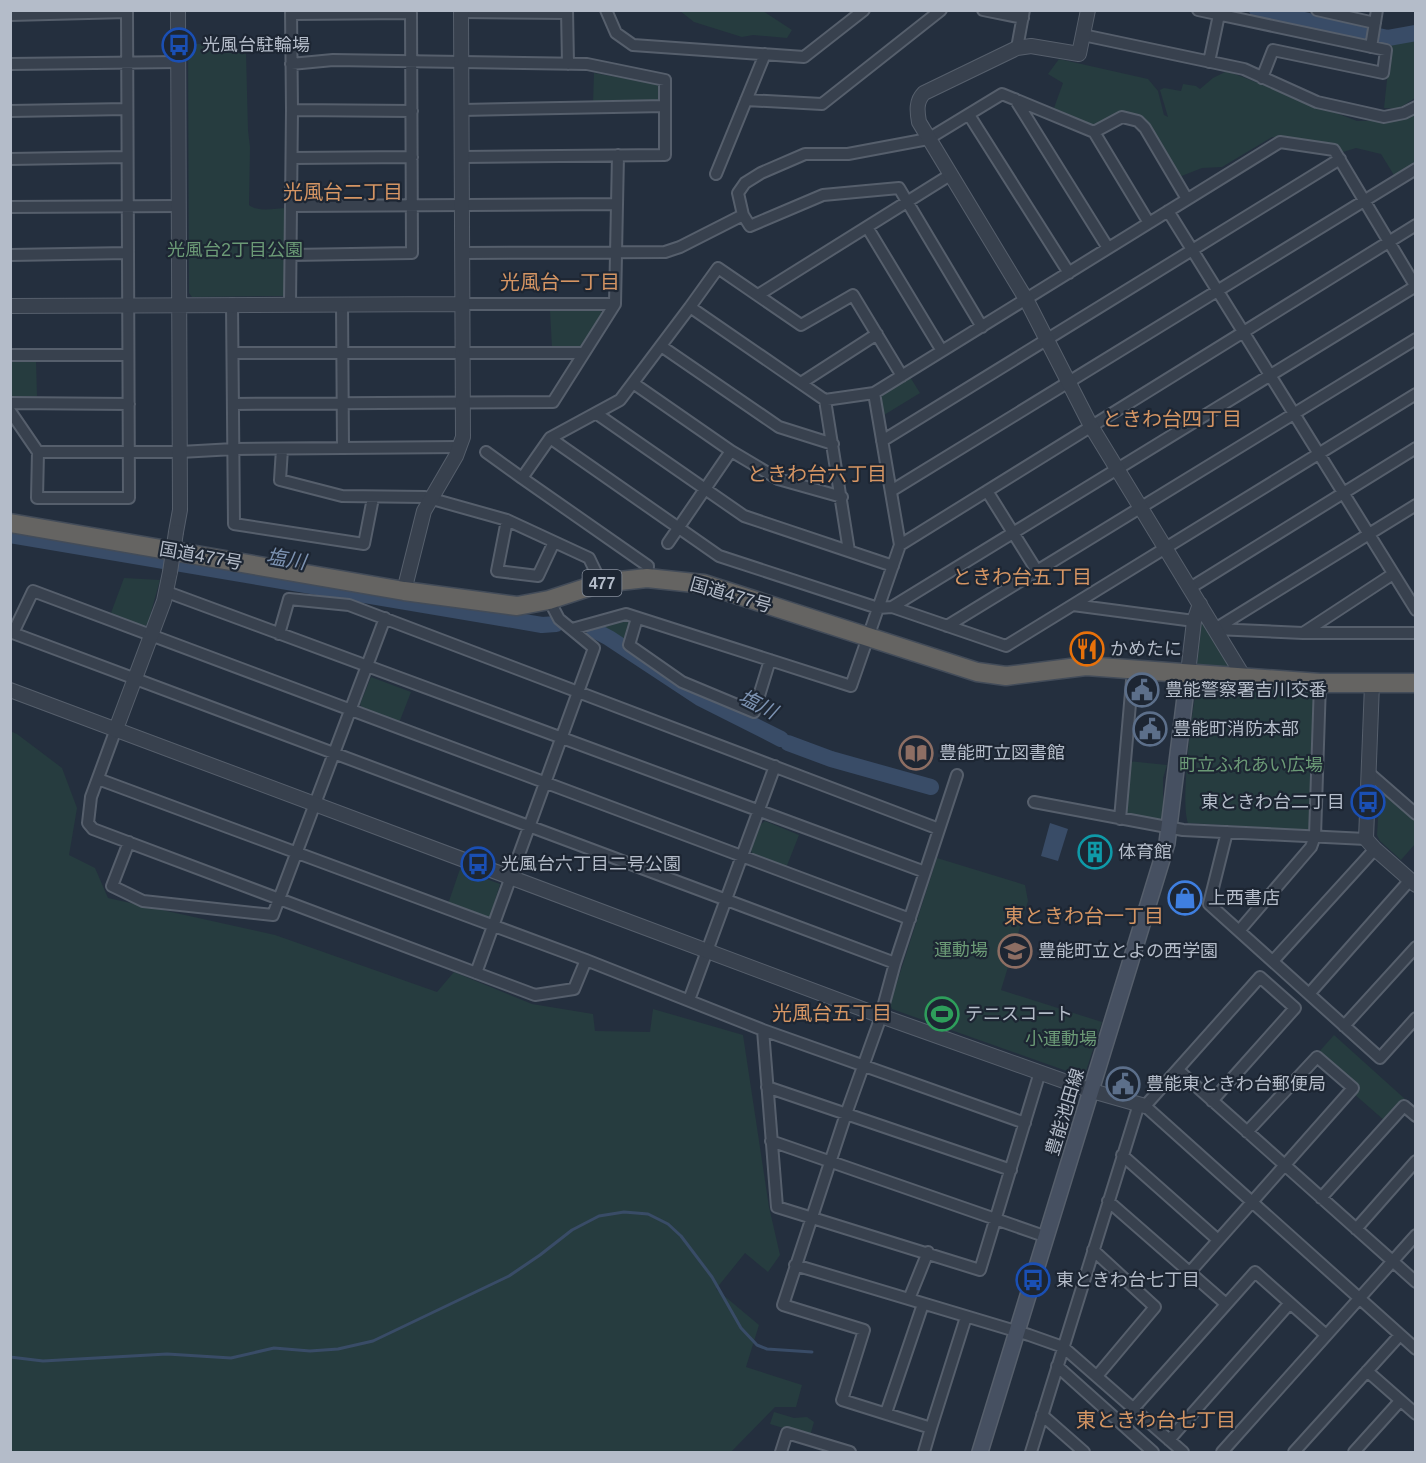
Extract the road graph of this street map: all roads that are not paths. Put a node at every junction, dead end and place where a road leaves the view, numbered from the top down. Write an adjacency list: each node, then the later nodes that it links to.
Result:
1 (178, 10): 22 (street)
2 (606, 10): 21 (street)
3 (864, 10): 21 (street)
4 (942, 10): 32 (street)
5 (983, 10): 15 (street)
6 (1089, 10): 18 (street)
7 (1198, 10): 14 (street)
8 (1317, 10): 17 (street)
9 (1377, 10): 17 (street)
10 (461, 11): 12 (street); 24 (street)
11 (291, 12): 23 (street); 26 (street)
12 (567, 12): 29 (street)
13 (31, 13): 16 (street); 28 (street)
14 (1219, 13): 19 (street); 25 (street)
15 (1023, 14): 20 (street)
16 (10, 15)
17 (1375, 24): 19 (street)
18 (1083, 35): 20 (street); 25 (street)
19 (1371, 46): 30 (street)
20 (1017, 48): 42 (street)
21 (765, 54): 32 (street)
22 (179, 62): 28 (street); 60 (street)
23 (412, 62): 24 (street); 26 (street); 39 (street)
24 (461, 62): 29 (street); 37 (street)
25 (1209, 62): 30 (street)
26 (291, 63): 36 (street)
27 (10, 64): 28 (street)
28 (126, 64): 35 (street)
29 (568, 64): 33 (street)
30 (1262, 78): 34 (street)
31 (1015, 99): 40 (street); 41 (street); 69 (street)
32 (746, 100): 51 (street)
33 (665, 106): 37 (street); 43 (street)
34 (1416, 107)
35 (127, 109): 38 (street); 44 (street)
36 (292, 110): 39 (street); 47 (street)
37 (462, 110): 46 (street)
38 (10, 111)
39 (411, 111): 45 (street)
40 (969, 115): 42 (street); 76 (street)
41 (1094, 132): 53 (street); 65 (street)
42 (928, 139): 52 (street); 64 (street)
43 (618, 155): 46 (street); 56 (street)
44 (128, 157): 48 (street); 59 (street)
45 (412, 157): 47 (street); 57 (street)
46 (462, 157): 58 (street)
47 (292, 158): 61 (street)
48 (10, 159)
49 (1340, 159): 53 (street); 54 (street); 70 (street)
50 (1416, 169): 54 (street)
51 (716, 174)
52 (950, 175): 55 (street); 80 (street)
53 (1187, 199): 63 (street)
54 (1365, 200): 68 (street); 78 (street)
55 (907, 201): 64 (street); 67 (street); 90 (street)
56 (617, 204): 58 (street); 72 (street)
57 (412, 205): 58 (street); 61 (street); 75 (street)
58 (462, 205): 73 (street)
59 (128, 206): 60 (street); 62 (street); 71 (street)
60 (179, 206): 88 (street)
61 (291, 206): 75 (street)
62 (10, 207)
63 (1168, 211): 65 (street); 70 (street)
64 (742, 215): 72 (street)
65 (1149, 223): 69 (street)
66 (1416, 225): 68 (street)
67 (867, 227): 79 (street); 96 (street)
68 (1389, 241): 77 (street); 91 (street)
69 (1108, 248): 76 (street)
70 (1192, 250): 78 (street); 94 (street)
71 (128, 253): 74 (street); 86 (street)
72 (616, 253): 73 (street); 85 (street)
73 (462, 254): 84 (street)
74 (10, 255)
75 (291, 255): 82 (street)
76 (1069, 273): 80 (street)
77 (1415, 287): 103 (street)
78 (1218, 291): 91 (street); 105 (street)
79 (758, 295): 89 (street); 92 (street)
80 (1026, 299): 90 (street); 94 (street)
81 (232, 304): 82 (street); 88 (street); 97 (street)
82 (290, 304): 83 (street)
83 (342, 304): 84 (street); 98 (street)
84 (462, 304): 85 (street); 99 (street)
85 (615, 304): 100 (street)
86 (128, 305): 87 (street); 88 (street); 102 (street)
87 (10, 306)
88 (180, 306): 130 (street)
89 (690, 307): 95 (street); 107 (street)
90 (982, 327): 96 (street)
91 (1243, 332): 103 (street); 119 (street)
92 (877, 334): 104 (street); 107 (street)
93 (1416, 339): 118 (street)
94 (1047, 340): 105 (street); 121 (street)
95 (661, 346): 106 (street); 122 (street)
96 (942, 351): 104 (street)
97 (232, 353): 98 (street); 114 (street)
98 (343, 353): 99 (street); 115 (street)
99 (464, 353): 100 (street); 111 (street)
100 (584, 353): 111 (street)
101 (10, 355): 102 (street)
102 (128, 356): 113 (street)
103 (1270, 375): 118 (street); 134 (street)
104 (902, 376): 108 (street)
105 (1068, 382): 119 (street); 138 (street)
106 (633, 383): 117 (street); 132 (street)
107 (801, 383): 110 (street)
108 (874, 393): 110 (street); 121 (street)
109 (1416, 394): 133 (street)
110 (825, 400): 122 (street)
111 (463, 402): 115 (street); 123 (street)
112 (10, 403): 113 (street)
113 (129, 404): 128 (street)
114 (233, 404): 115 (street); 126 (street)
115 (343, 404): 124 (street)
116 (10, 411): 129 (street)
117 (597, 414): 120 (street); 136 (street)
118 (1294, 414): 133 (street); 143 (street)
119 (1091, 426): 134 (street); 137 (street)
120 (550, 438): 135 (street); 147 (street)
121 (882, 441): 138 (street)
122 (833, 444): 140 (street)
123 (460, 447): 124 (street); 142 (street)
124 (343, 448): 127 (street)
125 (1416, 448): 139 (street)
126 (234, 449): 127 (street); 130 (street); 141 (street)
127 (282, 449): 141 (street)
128 (129, 451): 129 (street); 129 (street); 130 (street)
129 (38, 452)
130 (180, 452): 162 (street, bridge)
131 (486, 452): 135 (street)
132 (731, 452): 136 (street); 140 (street)
133 (1319, 454): 139 (street); 153 (street)
134 (1117, 469): 143 (street); 148 (street)
135 (522, 478): 158 (street)
136 (706, 489): 147 (street); 154 (street)
137 (987, 491): 148 (street); 152 (street)
138 (891, 492): 152 (street)
139 (1343, 493): 149 (street); 160 (street)
140 (842, 497): 154 (street)
141 (373, 498): 142 (street)
142 (431, 499): 145 (street); 161 (street)
143 (1141, 508): 153 (street); 156 (street)
144 (1415, 508): 149 (street)
145 (507, 520): 150 (street); 150 (street)
146 (10, 523): 161 (highway, 国道477号 / 477)
147 (678, 528): 151 (street); 167 (street)
148 (1013, 533): 156 (street); 166 (street)
149 (1369, 534): 157 (street); 173 (street)
150 (554, 542): 159 (street)
151 (668, 543)
152 (900, 545): 155 (street)
153 (1165, 548): 160 (street); 165 (street)
154 (849, 551): 155 (street)
155 (893, 566): 167 (street)
156 (1037, 571): 172 (street)
157 (1394, 574): 168 (street); 176 (street)
158 (647, 578): 159 (highway, 国道477号 / 477); 180 (highway, 国道477号 / 477)
159 (601, 583): 163 (highway, 国道477号 / 477)
160 (1190, 588): 164 (street)
161 (404, 591): 163 (highway, 国道477号 / 477)
162 (167, 592): 178 (street); 179 (street)
163 (549, 600): 174 (street)
164 (1200, 604): 171 (street); 173 (street)
165 (1073, 605): 171 (street); 172 (street)
166 (892, 607): 167 (street); 172 (street)
167 (878, 608): 180 (street)
168 (1416, 610)
169 (385, 618): 178 (street); 182 (street); 191 (street)
170 (638, 618): 174 (street); 181 (street); 181 (street)
171 (1194, 621): 184 (street)
172 (947, 626)
173 (1215, 629): 176 (street); 186 (street)
174 (572, 630): 191 (street)
175 (12, 633): 179 (street); 185 (street)
176 (1303, 633): 177 (street)
177 (1416, 633)
178 (279, 634): 182 (street)
179 (152, 636): 185 (street); 192 (street)
180 (869, 637): 181 (street); 183 (highway, 国道477号 / 477)
181 (770, 660)
182 (367, 666): 192 (street); 194 (street)
183 (1133, 669): 184 (highway, 国道477号 / 477); 205 (street)
184 (1188, 673): 186 (highway, 国道477号 / 477); 207 (main road, 豊能池田線)
185 (135, 679): 193 (street); 195 (street)
186 (1245, 679): 187 (highway, 国道477号 / 477)
187 (1320, 683): 189 (highway, 国道477号 / 477); 210 (street)
188 (1416, 683): 189 (highway, 国道477号 / 477)
189 (1372, 684): 197 (street)
190 (10, 690): 193 (street)
191 (578, 692): 194 (street); 196 (street)
192 (350, 710): 195 (street); 200 (street)
193 (116, 729): 199 (street); 202 (street)
194 (561, 738): 200 (street); 203 (street)
195 (334, 753): 202 (street); 206 (street)
196 (776, 766): 203 (street); 208 (street)
197 (1369, 773): 204 (street); 212 (street)
198 (957, 775): 208 (street)
199 (98, 779): 211 (street); 213 (street)
200 (545, 783): 206 (street); 214 (street)
201 (1034, 802): 205 (street)
202 (315, 804): 213 (street); 216 (street)
203 (759, 810): 214 (street); 215 (street)
204 (1416, 814)
205 (1120, 819): 207 (street)
206 (529, 826): 216 (street); 219 (street)
207 (1170, 828): 209 (street); 239 (main road, 豊能池田線)
208 (939, 829): 215 (street)
209 (1227, 832): 210 (street); 222 (street)
210 (1315, 836): 212 (street); 222 (street)
211 (129, 842): 218 (street); 218 (street)
212 (1371, 844): 217 (street); 226 (street)
213 (296, 853): 218 (street); 221 (street)
214 (742, 856): 219 (street); 220 (street)
215 (925, 872): 220 (street)
216 (510, 877): 221 (street); 224 (street)
217 (1413, 882): 229 (street)
218 (279, 899): 228 (street)
219 (726, 900): 224 (street); 227 (street)
220 (910, 919): 227 (street)
221 (493, 926): 225 (street); 228 (street)
222 (1239, 931): 226 (street)
223 (1416, 947): 233 (street)
224 (707, 951): 230 (street); 231 (street)
225 (586, 960): 228 (street); 230 (street)
226 (1273, 961): 229 (street)
227 (896, 963): 231 (street)
228 (476, 973)
229 (1309, 994): 233 (street)
230 (689, 1000): 234 (street)
231 (881, 1016): 235 (street); 237 (street)
232 (1416, 1018): 233 (street)
233 (1344, 1026)
234 (763, 1030): 235 (street); 238 (street)
235 (863, 1066): 242 (street); 244 (street)
236 (1178, 1070): 240 (street); 240 (street); 241 (street)
237 (1040, 1072): 239 (street); 244 (street)
238 (767, 1087): 242 (street); 246 (street)
239 (1092, 1090): 241 (street); 259 (main road, 豊能池田線)
240 (1212, 1101): 245 (street)
241 (1142, 1105): 247 (street); 254 (street)
242 (846, 1114): 249 (street); 251 (street)
243 (1416, 1116): 252 (street)
244 (1025, 1123): 251 (street)
245 (1247, 1132): 250 (street); 250 (street)
246 (771, 1141): 249 (street); 256 (street)
247 (1122, 1155): 253 (street); 260 (street)
248 (1416, 1161): 257 (street)
249 (831, 1162): 255 (street); 256 (street)
250 (1284, 1165): 252 (street); 254 (street)
251 (1011, 1170): 255 (street)
252 (1321, 1198): 257 (street)
253 (1108, 1201): 261 (street); 265 (street)
254 (1252, 1202): 260 (street); 267 (street)
255 (996, 1218): 259 (street); 262 (street)
256 (812, 1219): 262 (street); 264 (street)
257 (1356, 1229): 263 (street)
258 (1416, 1235): 263 (street)
259 (1047, 1237): 273 (main road, 豊能池田線)
260 (1218, 1240): 265 (street)
261 (1093, 1250): 276 (street); 280 (street)
262 (928, 1252): 268 (street)
263 (1392, 1262): 266 (street); 267 (street)
264 (795, 1264): 268 (street); 283 (street)
265 (1190, 1272): 271 (street)
266 (1416, 1282)
267 (1359, 1298): 274 (street); 275 (street)
268 (909, 1299): 270 (street)
269 (1290, 1303): 271 (street); 274 (street); 287 (street)
270 (923, 1304): 272 (street); 283 (street)
271 (1226, 1304): 282 (street)
272 (966, 1317): 273 (street); 286 (street)
273 (1017, 1332): 276 (street); 291 (main road, 豊能池田線)
274 (1326, 1335): 296 (street)
275 (1400, 1335): 277 (street); 279 (street)
276 (1063, 1347): 278 (street); 280 (street)
277 (1416, 1349)
278 (1057, 1366): 285 (street); 294 (street)
279 (1367, 1371): 281 (street); 297 (street)
280 (1097, 1376): 282 (street)
281 (1400, 1401): 284 (street); 298 (street)
282 (1133, 1408): 287 (street)
283 (886, 1413): 286 (street)
284 (1416, 1414)
285 (1042, 1415): 292 (street); 293 (street)
286 (931, 1428): 290 (street)
287 (1169, 1440): 295 (street)
288 (782, 1452): 289 (street)
289 (850, 1452)
290 (924, 1452)
291 (980, 1452)
292 (1031, 1452)
293 (1084, 1452)
294 (1153, 1452)
295 (1183, 1452)
296 (1222, 1452)
297 (1294, 1452)
298 (1354, 1452)

